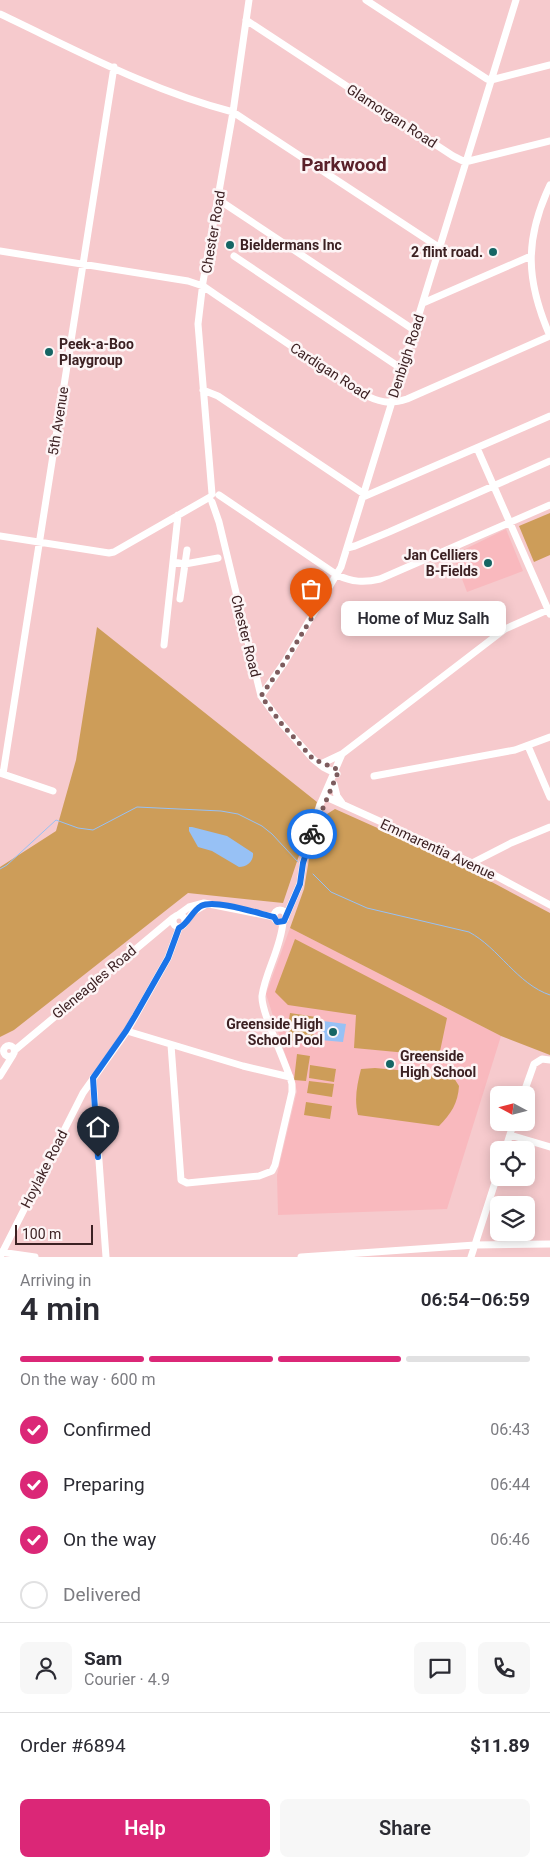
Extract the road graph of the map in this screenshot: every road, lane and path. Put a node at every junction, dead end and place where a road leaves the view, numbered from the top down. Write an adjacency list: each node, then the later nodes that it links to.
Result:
1 (249, 0): 5 (street, Chester Road)
2 (366, 0): 8 (street)
3 (516, 0): 8 (street, Denbigh Road)
4 (0, 14): 7 (street)
5 (246, 20): 9 (street, Chester Road); 11 (street, Glamorgan Road)
6 (550, 65): 8 (street)
7 (114, 67): 9 (street); 18 (street, 5th Avenue)
8 (491, 80): 11 (street, Denbigh Road)
9 (233, 112): 13 (street, Chester Road); 14 (street)
10 (550, 141): 11 (street)
11 (465, 162): 14 (street, Denbigh Road)
12 (550, 185): 17 (street)
13 (219, 200): 19 (street, Chester Road); 21 (street)
14 (440, 248): 20 (street, Denbigh Road)
15 (0, 251): 18 (street, Cardigan Road)
16 (234, 256): 23 (street)
17 (531, 256): 20 (street); 22 (street)
18 (83, 264): 19 (street, Cardigan Road); 36 (street, 5th Avenue)
19 (203, 286): 24 (street, Chester Road); 25 (street, Cardigan Road)
20 (422, 303): 21 (street, Denbigh Road)
21 (414, 330): 23 (street, Denbigh Road)
22 (550, 336): 25 (street)
23 (402, 369): 25 (street, Denbigh Road)
24 (203, 390): 30 (street); 31 (street, Chester Road)
25 (391, 403): 30 (street, Denbigh Road)
26 (550, 416): 27 (street)
27 (477, 448): 29 (street); 30 (street)
28 (550, 461): 29 (street)
29 (494, 486): 34 (street); 37 (street)
30 (364, 495): 37 (street, Denbigh Road)
31 (215, 498): 33 (street); 42 (street); 46 (street, Chester Road)
32 (550, 505): 34 (street)
33 (178, 515): 36 (street); 40 (street)
34 (510, 523): 42 (street); 44 (street)
35 (0, 536): 36 (street)
36 (39, 543): 52 (street, 5th Avenue)
37 (347, 548): 42 (street, Denbigh Road)
38 (187, 550): 41 (street)
39 (218, 558): 41 (street)
40 (173, 562): 41 (street); 45 (street)
41 (186, 564): 43 (street)
42 (337, 575): 46 (street, Denbigh Road)
43 (180, 599)
44 (549, 611): 49 (street)
45 (164, 645)
46 (261, 696): 50 (street, Chester Road)
47 (550, 737): 48 (street)
48 (528, 746): 53 (street); 57 (street)
49 (345, 751): 50 (street); 51 (street)
50 (324, 766): 51 (street, Chester Road); 54 (street)
51 (336, 771): 54 (street)
52 (2, 773): 55 (street)
53 (374, 776)
54 (330, 786): 56 (street); 58 (street)
55 (53, 791)
56 (326, 797): 58 (street, Emmarentia Avenue); 61 (street)
57 (550, 797)
58 (344, 806): 60 (street, Emmarentia Avenue)
59 (550, 827): 60 (street)
60 (472, 863): 63 (street, Emmarentia Avenue)
61 (292, 903): 64 (street); 67 (street)
62 (208, 904): 65 (street, Gleneagles Road); 66 (street, Gleneagles Road); 68 (street)
63 (550, 905)
64 (280, 910): 66 (street); 67 (street)
65 (176, 917): 68 (street); 68 (street); 69 (street, Gleneagles Road)
66 (274, 917): 67 (street)
67 (284, 919): 75 (street)
68 (180, 926): 69 (street); 70 (street, Hoylake Road)
69 (162, 927): 72 (street, Gleneagles Road)
70 (126, 1031): 71 (street); 76 (street, Hoylake Road)
71 (171, 1044): 75 (street); 75 (street)
72 (7, 1051): 74 (street, Gleneagles Road)
73 (550, 1060): 77 (street)
74 (1, 1074)
75 (290, 1077)
76 (93, 1078): 85 (street, Hoylake Road); 88 (street)
77 (526, 1086)
78 (511, 1131): 79 (street)
79 (510, 1135): 80 (street); 81 (street)
80 (508, 1141)
81 (550, 1146)
82 (494, 1186): 84 (street)
83 (550, 1244): 84 (street)
84 (475, 1245): 86 (street); 90 (street)
85 (1, 1254): 87 (street)
86 (343, 1255): 89 (street)
87 (35, 1257)
88 (106, 1257)
89 (301, 1257)
90 (471, 1257)

